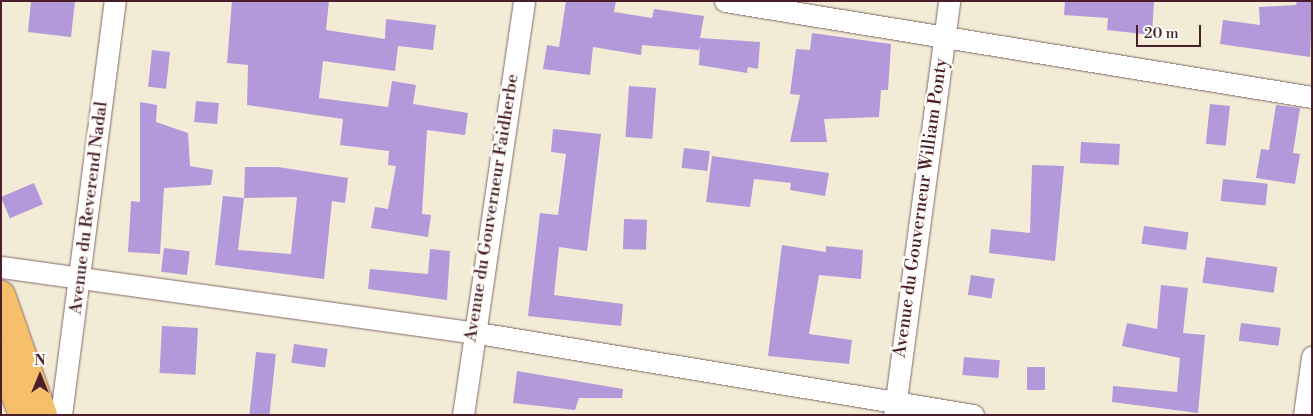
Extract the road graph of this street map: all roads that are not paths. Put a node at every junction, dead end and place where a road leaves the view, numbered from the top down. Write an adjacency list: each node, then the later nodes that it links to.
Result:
1 (115, 1): 8 (street, Avenue du Reverend Nadal)
2 (524, 1): 10 (street, Avenue du Gouverneur Faidherbe)
3 (725, 1): 5 (street)
4 (949, 1): 5 (street, Avenue du Gouverneur William Ponty)
5 (944, 37): 6 (street); 13 (street, Avenue du Gouverneur William Ponty)
6 (1312, 97)
7 (1, 267): 8 (street)
8 (81, 279): 10 (street); 16 (street, Avenue du Reverend Nadal)
9 (1, 295): 15 (main road)
10 (472, 332): 13 (street); 17 (street, Avenue du Gouverneur Faidherbe)
11 (1, 356): 14 (main road)
12 (1312, 357): 19 (street)
13 (894, 409): 18 (street)
14 (23, 415)
15 (43, 415)
16 (61, 415)
17 (463, 415)
18 (973, 415)
19 (1304, 415)

